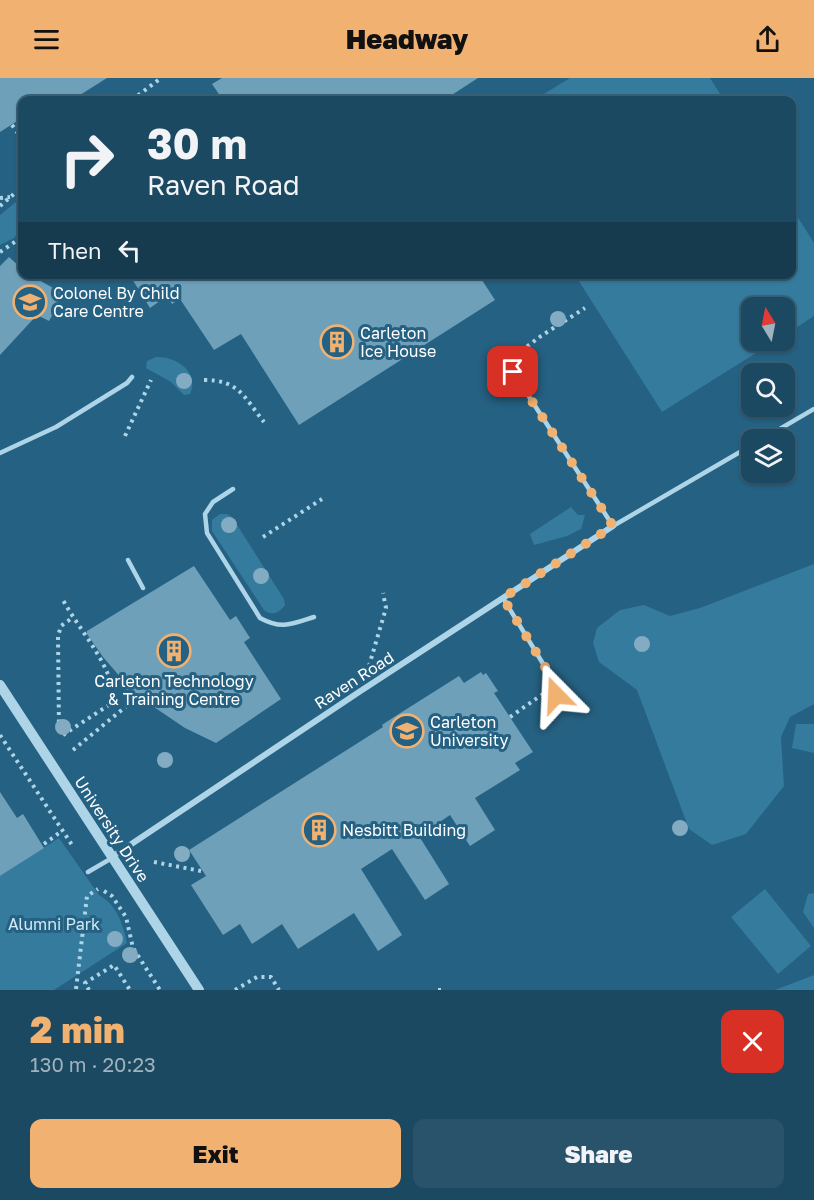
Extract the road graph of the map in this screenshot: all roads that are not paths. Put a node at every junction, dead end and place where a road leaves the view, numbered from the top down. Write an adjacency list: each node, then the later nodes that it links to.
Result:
1 (513, 372): 8 (lane)
2 (132, 377): 6 (lane)
3 (814, 409): 4 (lane)
4 (780, 429)
5 (741, 451): 8 (lane)
6 (0, 453)
7 (233, 489): 12 (lane)
8 (613, 526): 11 (street, Raven Road)
9 (128, 560): 10 (lane)
10 (143, 588)
11 (503, 598): 14 (lane); 15 (street, Raven Road)
12 (314, 617)
13 (0, 686): 15 (street, University Drive)
14 (556, 695)
15 (112, 857): 16 (lane); 17 (street, University Drive)
16 (88, 872)
17 (199, 990)

